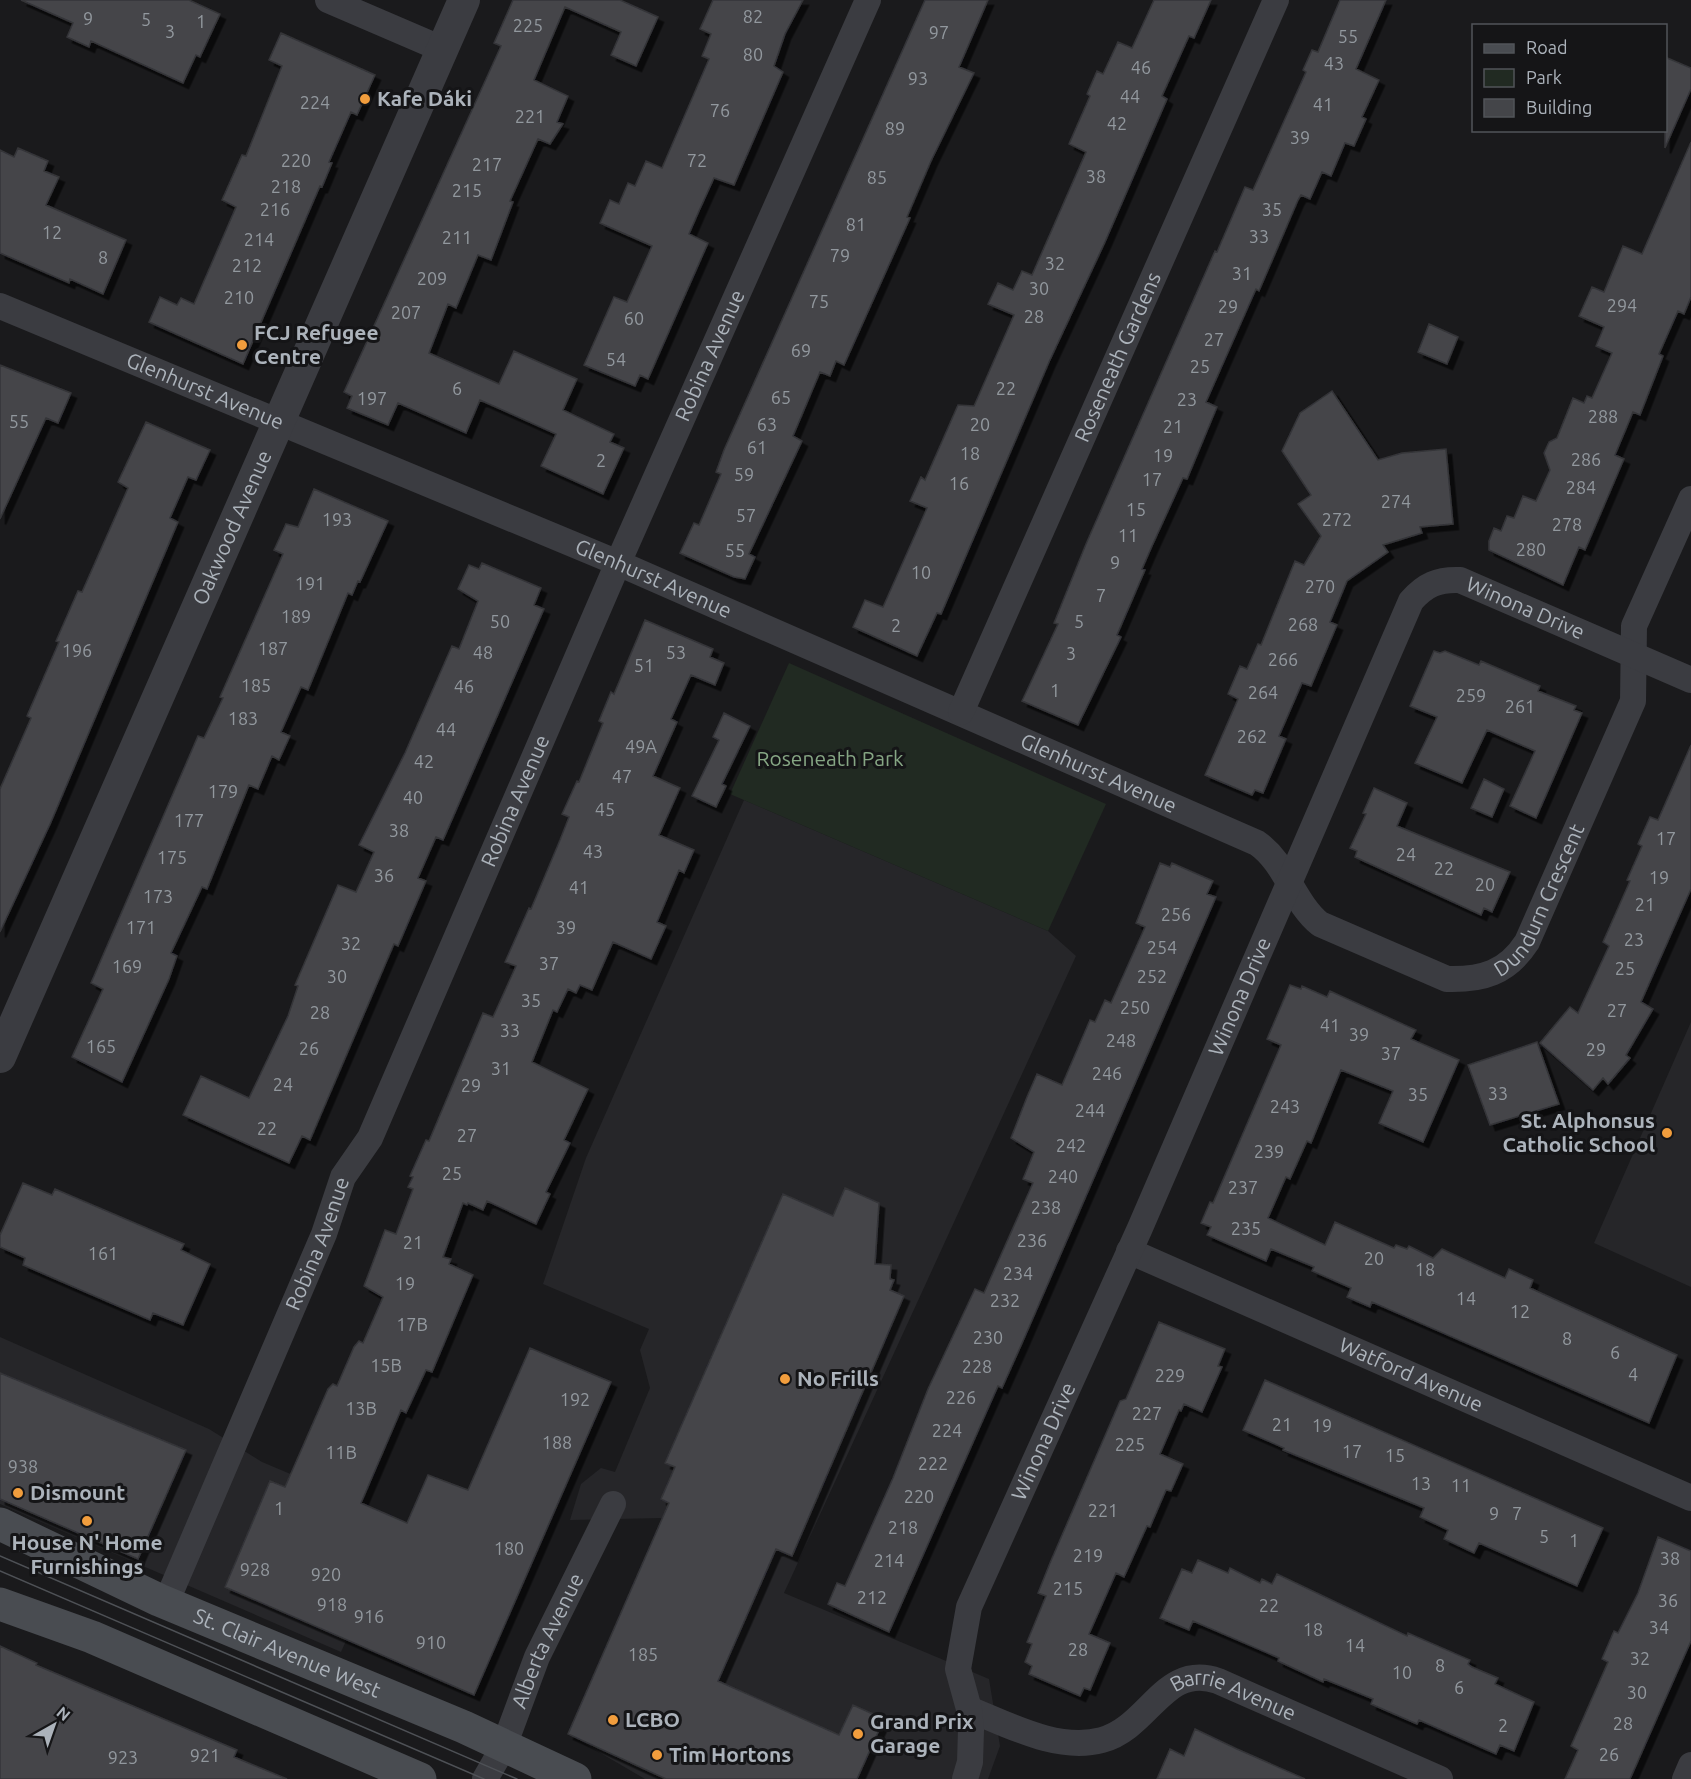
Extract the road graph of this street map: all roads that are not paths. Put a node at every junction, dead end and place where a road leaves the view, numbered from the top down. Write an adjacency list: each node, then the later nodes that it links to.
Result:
1 (328, 0): 5 (street)
2 (464, 0): 5 (street, Oakwood Avenue)
3 (868, 0): 9 (street, Robina Avenue)
4 (1276, 0): 12 (street, Roseneath Gardens)
5 (442, 49): 7 (street, Oakwood Avenue)
6 (0, 306): 7 (street, Glenhurst Avenue)
7 (280, 423): 9 (street, Glenhurst Avenue); 14 (street, Oakwood Avenue)
8 (1691, 499): 10 (street)
9 (618, 563): 12 (street, Glenhurst Avenue); 19 (street, Robina Avenue)
10 (1633, 654): 11 (street); 13 (street, Winona Drive); 13 (street, Dundurn Crescent)
11 (1691, 680)
12 (961, 712): 13 (street, Glenhurst Avenue)
13 (1288, 881): 15 (street, Winona Drive)
14 (0, 1058)
15 (1129, 1251): 16 (street, Watford Avenue); 21 (street, Winona Drive)
16 (1691, 1498)
17 (613, 1504): 22 (street, Alberta Avenue)
18 (0, 1524): 19 (main road, St. Clair Avenue West)
19 (166, 1603): 22 (main road, St. Clair Avenue West)
20 (0, 1605): 24 (main road)
21 (969, 1709): 27 (street, Winona Drive); 28 (street, Barrie Avenue)
22 (504, 1746): 25 (street, Alberta Avenue); 26 (main road, St. Clair Avenue West)
23 (1691, 1765): 29 (street)
24 (420, 1779)
25 (485, 1779)
26 (574, 1779)
27 (965, 1779)
28 (1440, 1779)
29 (1685, 1779)

